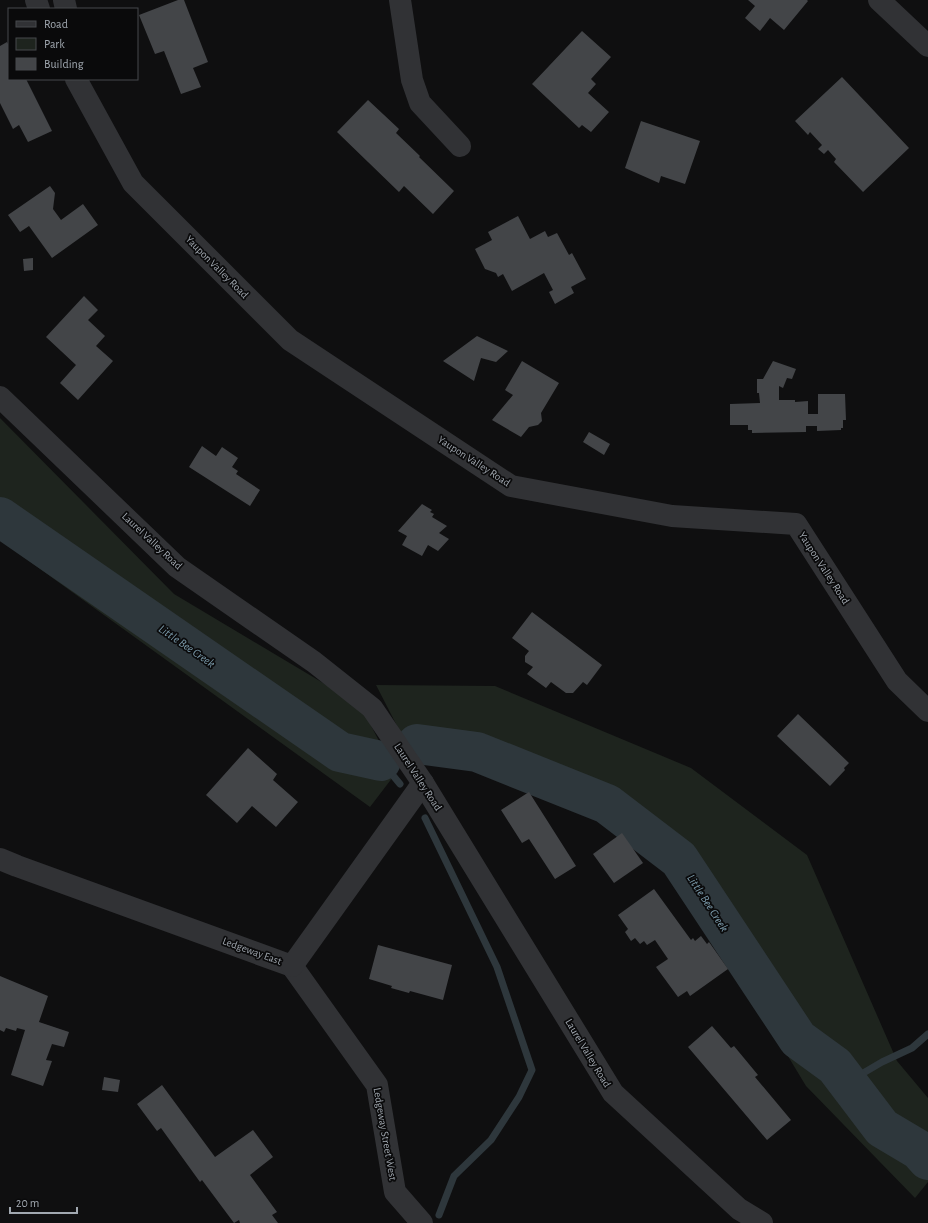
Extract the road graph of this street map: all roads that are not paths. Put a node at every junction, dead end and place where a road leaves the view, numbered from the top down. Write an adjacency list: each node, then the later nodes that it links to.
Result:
1 (400, 0): 5 (street)
2 (879, 0): 3 (street)
3 (928, 46)
4 (78, 81): 7 (street, Yaupon Valley Road)
5 (460, 146)
6 (0, 397): 8 (street, Laurel Valley Road)
7 (928, 711)
8 (423, 783): 10 (street, Ledgeway East); 12 (street, Laurel Valley Road)
9 (0, 859): 10 (street, Ledgeway East)
10 (292, 966): 11 (street, Ledgeway Street West)
11 (422, 1223)
12 (762, 1223)

